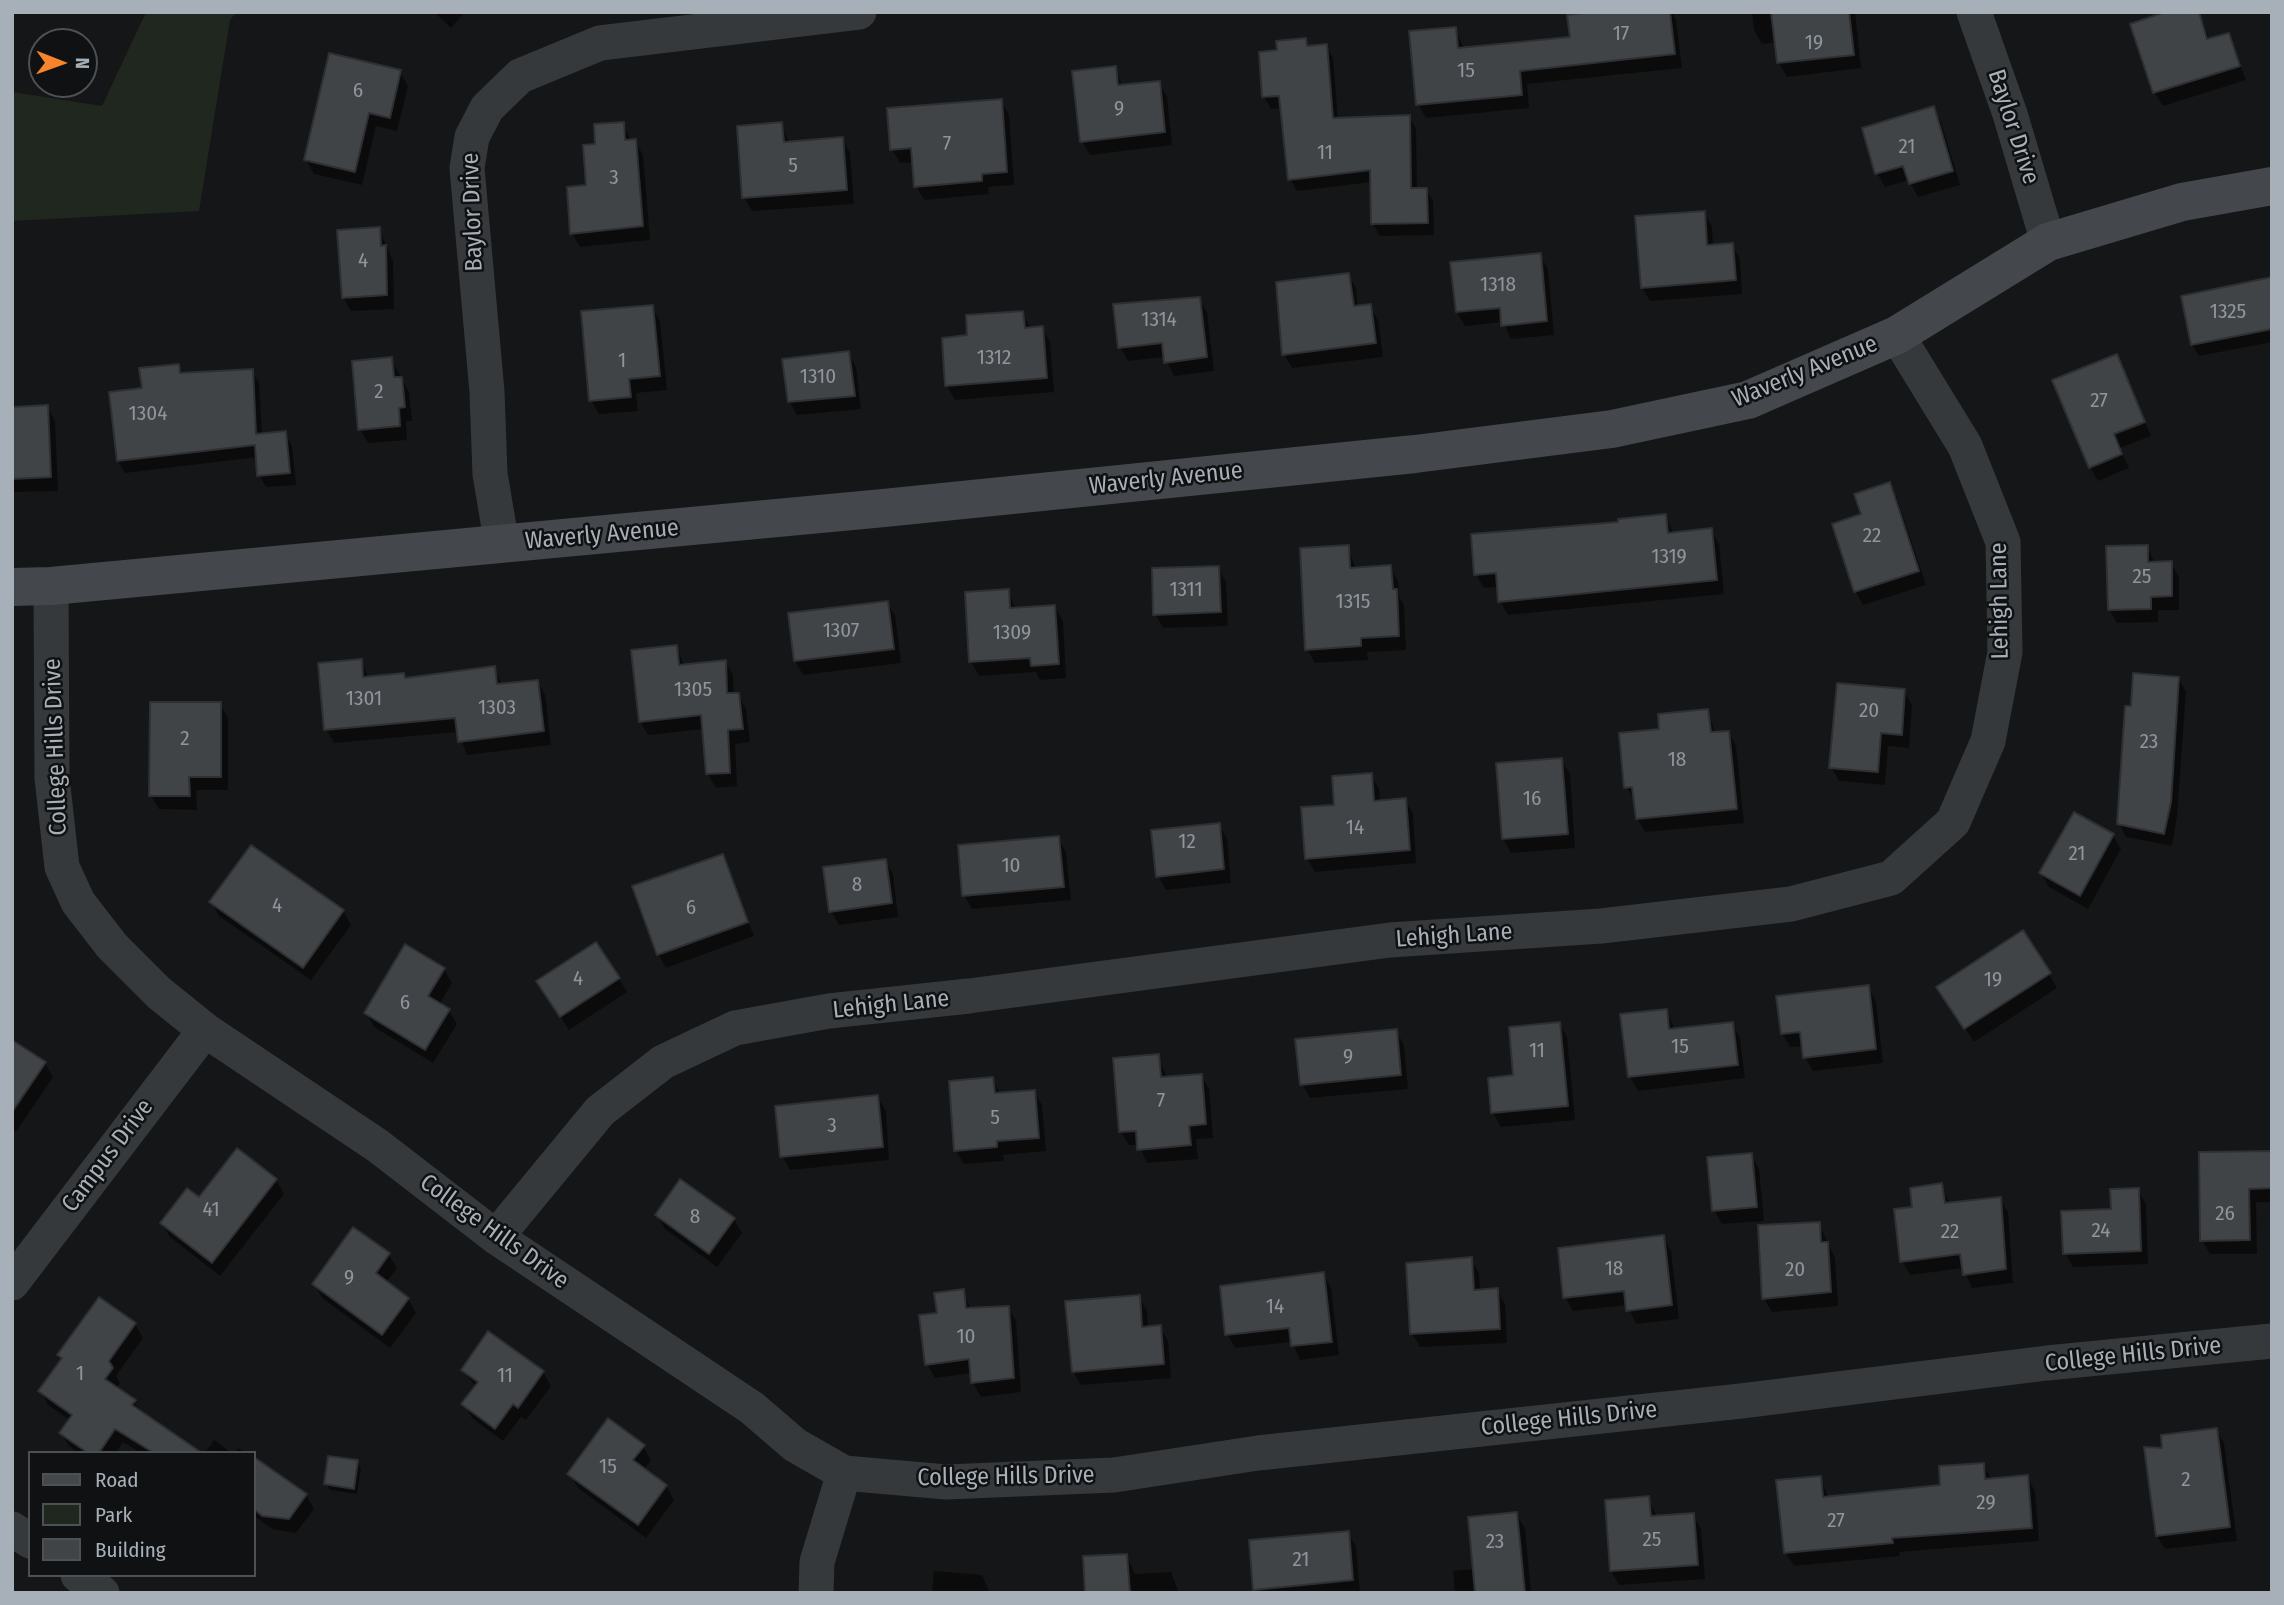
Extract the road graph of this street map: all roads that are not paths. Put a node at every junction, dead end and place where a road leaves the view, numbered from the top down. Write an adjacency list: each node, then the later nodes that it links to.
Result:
1 (859, 12): 6 (street, Baylor Drive)
2 (1974, 12): 4 (street, Baylor Drive)
3 (2272, 186): 4 (street, Waverly Avenue)
4 (2048, 242): 5 (street, Waverly Avenue)
5 (1897, 335): 6 (street, Waverly Avenue); 10 (street, Lehigh Lane)
6 (502, 545): 8 (street, Waverly Avenue)
7 (12, 586): 8 (street, Waverly Avenue)
8 (51, 586): 9 (street, College Hills Drive)
9 (205, 1030): 10 (street, College Hills Drive); 11 (street, Campus Drive)
10 (496, 1237): 13 (street, College Hills Drive)
11 (12, 1283)
12 (2272, 1341): 13 (street, College Hills Drive)
13 (844, 1473): 18 (street)
14 (12, 1529): 15 (street)
15 (28, 1540)
16 (81, 1577): 17 (street)
17 (102, 1593)
18 (816, 1593)

